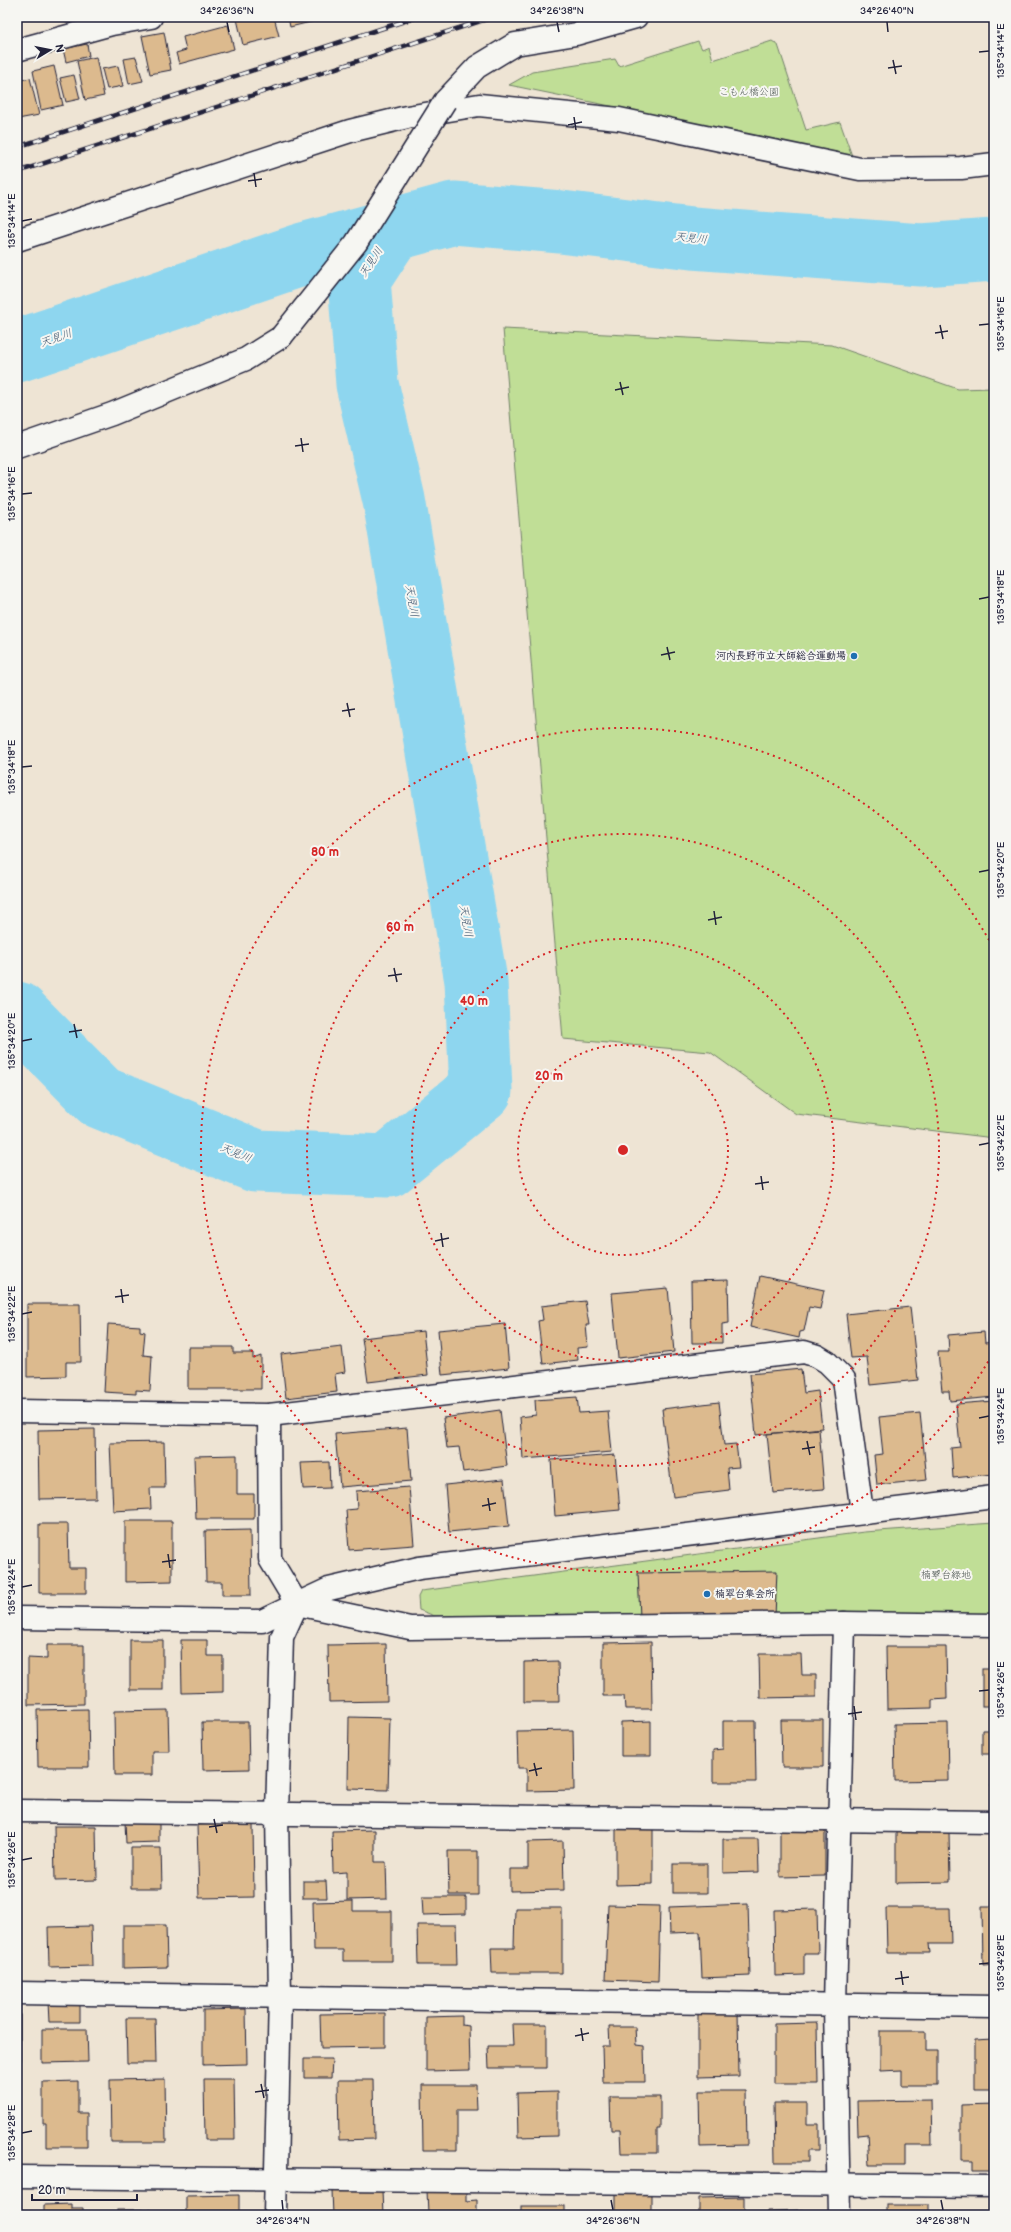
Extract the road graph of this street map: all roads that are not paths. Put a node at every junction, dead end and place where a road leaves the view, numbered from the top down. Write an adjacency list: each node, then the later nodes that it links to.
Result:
1 (152, 17): 3 (street)
2 (636, 17): 6 (street, bridge)
3 (17, 50)
4 (994, 164): 5 (street)
5 (17, 240)
6 (17, 447)
7 (17, 1411): 8 (street)
8 (269, 1415): 10 (street); 11 (street)
9 (994, 1497): 10 (street)
10 (862, 1512): 11 (street)
11 (297, 1604): 12 (street); 13 (street); 16 (street)
12 (17, 1618)
13 (844, 1623): 14 (street); 17 (street)
14 (994, 1625)
15 (17, 1811): 16 (street)
16 (277, 1814): 17 (street); 20 (street)
17 (839, 1820): 18 (street); 21 (street)
18 (994, 1822)
19 (17, 1993): 20 (street)
20 (280, 1996): 21 (street); 24 (street)
21 (835, 2005): 22 (street); 25 (street)
22 (994, 2007)
23 (17, 2177): 24 (street)
24 (276, 2179): 25 (street); 27 (street)
25 (839, 2185): 26 (street); 28 (street)
26 (994, 2186)
27 (275, 2215)
28 (839, 2215)

